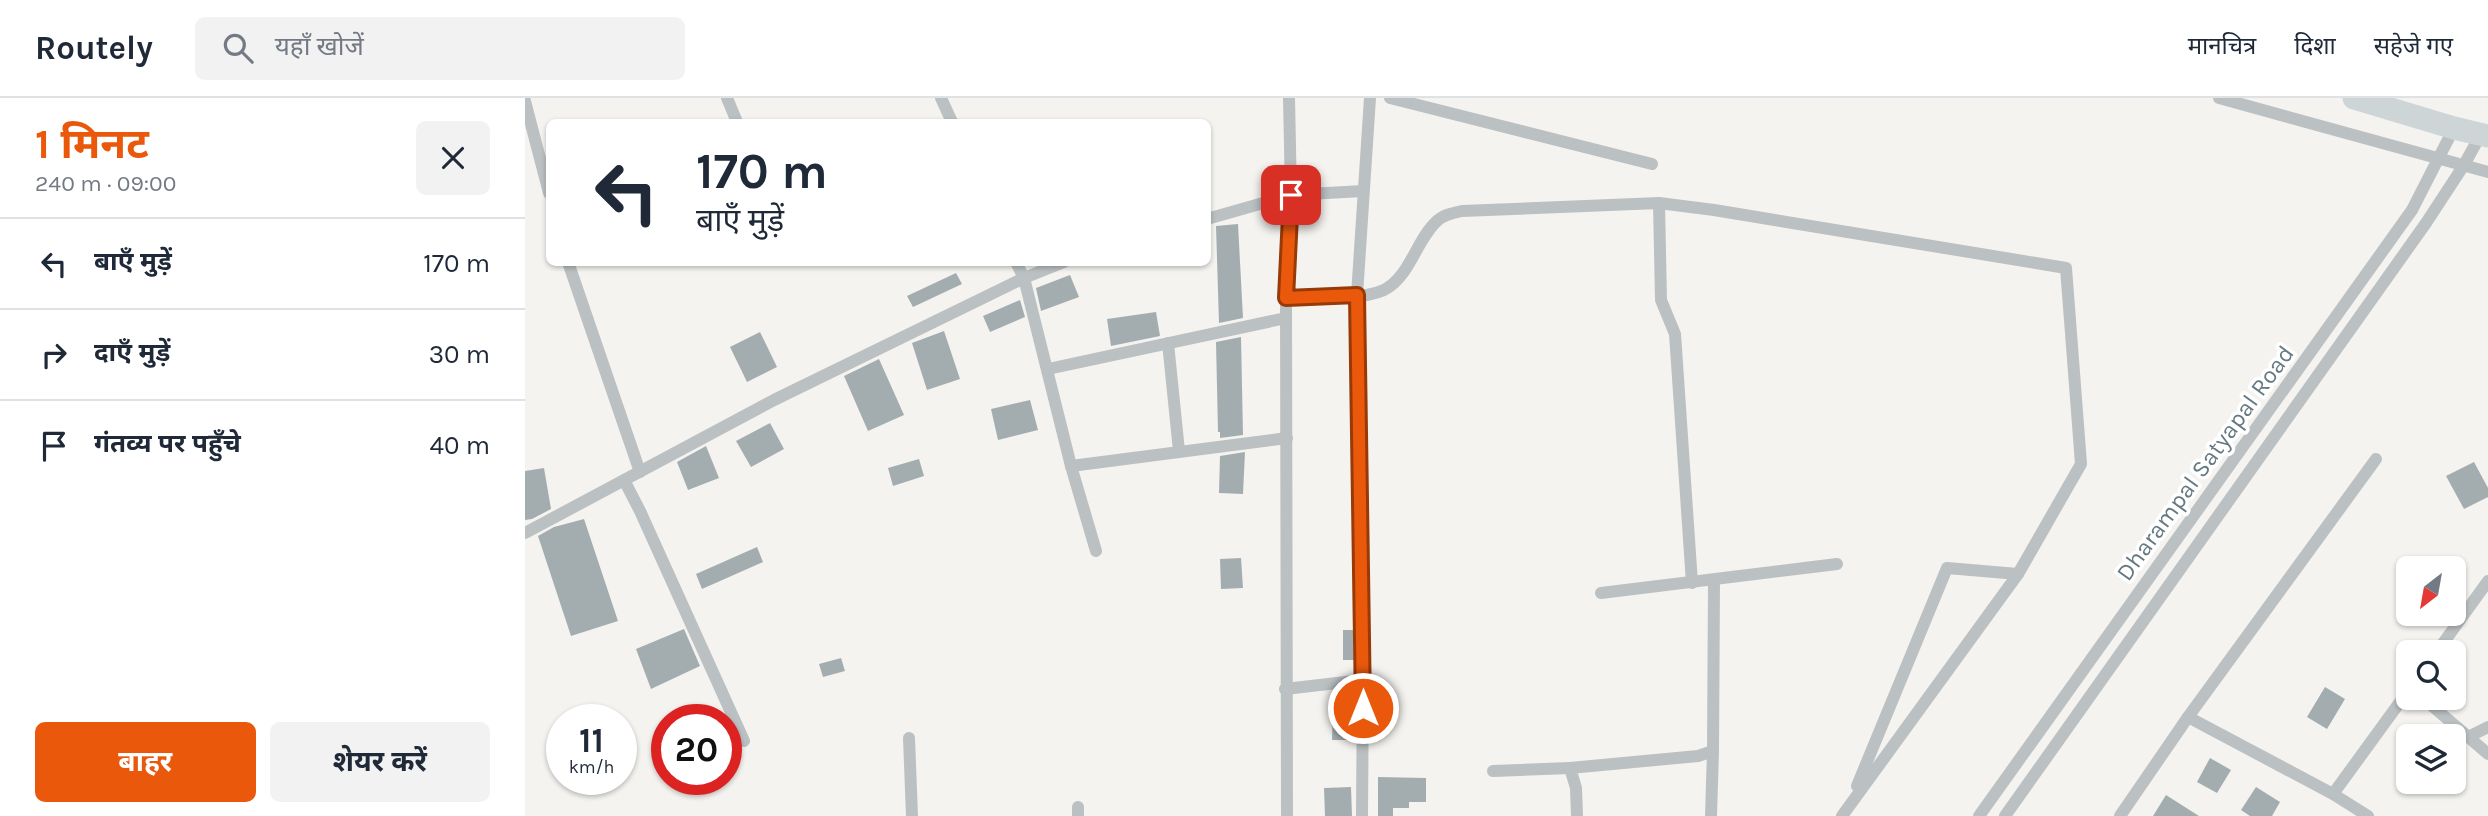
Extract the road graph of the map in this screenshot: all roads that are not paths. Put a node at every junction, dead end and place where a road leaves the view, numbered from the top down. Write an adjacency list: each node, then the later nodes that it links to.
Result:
1 (727, 98): 9 (street)
2 (941, 98): 10 (street)
3 (1289, 98): 19 (street)
4 (1370, 98): 18 (street)
5 (1390, 98): 14 (street)
6 (2219, 98): 13 (street)
7 (2354, 98): 11 (main road)
8 (525, 101): 17 (street)
9 (736, 119)
10 (951, 119)
11 (2454, 128): 12 (main road); 13 (street, Dharampal Satyapal Road)
12 (2484, 135): 15 (street, Dharampal Satyapal Road)
13 (2439, 159): 15 (street); 60 (street, Dharampal Satyapal Road)
14 (1652, 163)
15 (2464, 164): 16 (street); 62 (street, Dharampal Satyapal Road)
16 (2488, 172)
17 (546, 182)
18 (1363, 191): 19 (street); 26 (street)
19 (1291, 195): 21 (street); 27 (street)
20 (1659, 203): 26 (street); 40 (street); 43 (street)
21 (1211, 218)
22 (569, 266): 35 (street)
23 (1018, 266): 25 (street)
24 (1054, 266): 25 (street)
25 (1024, 278): 30 (street); 35 (street)
26 (1357, 295): 27 (street); 46 (street)
27 (1286, 298): 28 (street)
28 (1286, 318): 29 (street); 31 (street)
29 (1168, 343): 30 (street); 32 (street)
30 (1048, 369): 34 (street)
31 (1287, 438): 32 (street); 47 (street)
32 (1179, 451): 34 (street)
33 (2376, 459): 50 (street)
34 (1071, 466): 38 (street)
35 (640, 472): 36 (street)
36 (624, 480): 37 (street); 54 (street)
37 (525, 533)
38 (1096, 551)
39 (1837, 564): 41 (street)
40 (2018, 574): 61 (street); 61 (street)
41 (1714, 581): 43 (street); 55 (street)
42 (2488, 581): 45 (street)
43 (1692, 583): 44 (street)
44 (1601, 593)
45 (2445, 640)
46 (1363, 680): 47 (street); 65 (street)
47 (1285, 689): 64 (street)
48 (2396, 707): 59 (street)
49 (2438, 710): 52 (street)
50 (2187, 717): 59 (street); 69 (street)
51 (2488, 727): 52 (street)
52 (2469, 736): 56 (street)
53 (909, 738): 63 (street)
54 (744, 741)
55 (1713, 751): 57 (street); 67 (street)
56 (2488, 754)
57 (1570, 768): 58 (street); 66 (street)
58 (1493, 771)
59 (2333, 794): 70 (street)
60 (1993, 797): 62 (street); 68 (street, Dharampal Satyapal Road)
61 (1845, 811)
62 (2010, 814)
63 (912, 816)
64 (1286, 816)
65 (1362, 816)
66 (1577, 816)
67 (1711, 816)
68 (1979, 816)
69 (2120, 816)
70 (2368, 816)

